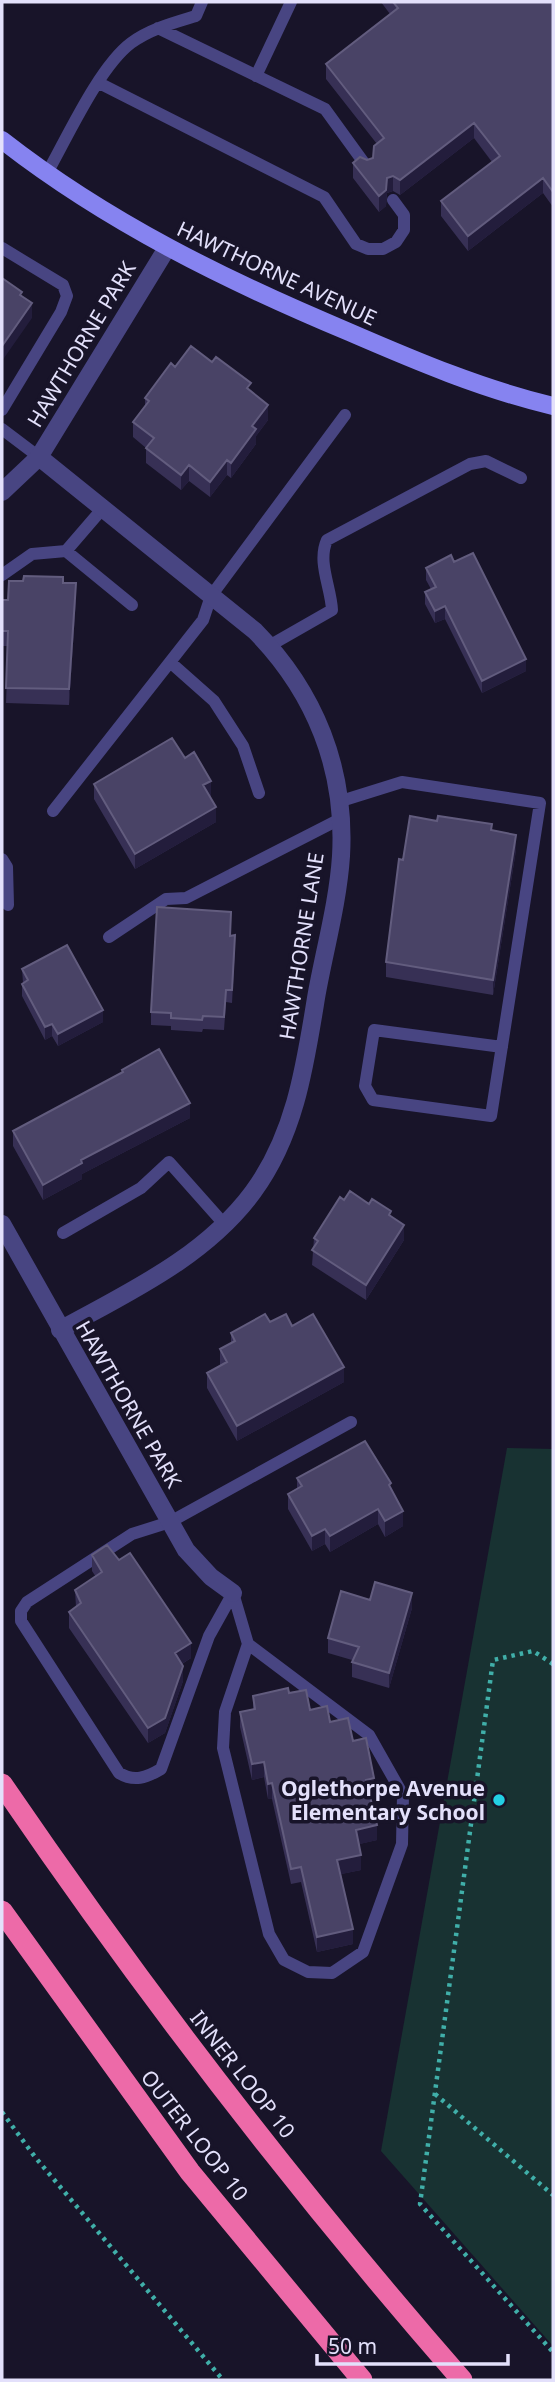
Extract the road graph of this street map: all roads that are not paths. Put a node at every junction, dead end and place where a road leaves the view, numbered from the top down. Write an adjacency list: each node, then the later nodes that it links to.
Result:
1 (202, 2): 3 (lane)
2 (291, 2): 4 (lane)
3 (158, 28): 4 (lane); 5 (lane)
4 (256, 76): 7 (lane)
5 (99, 83): 8 (lane); 9 (lane)
6 (2, 140): 8 (main road, HAWTHORNE AVENUE)
7 (367, 167)
8 (46, 174): 11 (main road, HAWTHORNE AVENUE)
9 (393, 200)
10 (2, 248): 13 (lane)
11 (167, 248): 12 (main road, HAWTHORNE AVENUE); 16 (street, HAWTHORNE PARK)
12 (553, 406)
13 (2, 410)
14 (345, 415): 22 (lane)
15 (2, 429): 16 (lane)
16 (39, 457): 18 (street, HAWTHORNE PARK); 19 (street, HAWTHORNE LANE)
17 (521, 478): 24 (lane)
18 (2, 492)
19 (103, 508): 20 (lane); 22 (street, HAWTHORNE LANE)
20 (65, 551): 21 (lane); 23 (lane)
21 (2, 575)
22 (211, 596): 24 (street, HAWTHORNE LANE); 25 (lane)
23 (132, 605)
24 (270, 646): 27 (street, HAWTHORNE LANE)
25 (170, 662): 26 (lane); 28 (lane)
26 (258, 793)
27 (339, 810): 31 (lane); 32 (lane); 34 (street, HAWTHORNE LANE)
28 (53, 811)
29 (2, 859): 30 (lane)
30 (8, 905)
31 (109, 937)
32 (502, 1047): 32 (lane)
33 (2, 1224): 36 (street, HAWTHORNE PARK)
34 (225, 1225): 35 (lane); 36 (street, HAWTHORNE LANE)
35 (63, 1233)
36 (60, 1330): 38 (street, HAWTHORNE PARK)
37 (351, 1422): 38 (lane)
38 (170, 1522): 39 (street, HAWTHORNE PARK); 39 (lane)
39 (233, 1593): 40 (lane)
40 (248, 1644): 40 (lane)
41 (2, 1784): 44 (highway, INNER LOOP 10)
42 (2, 1911): 43 (highway, OUTER LOOP 10)
43 (362, 2380)
44 (462, 2380)

